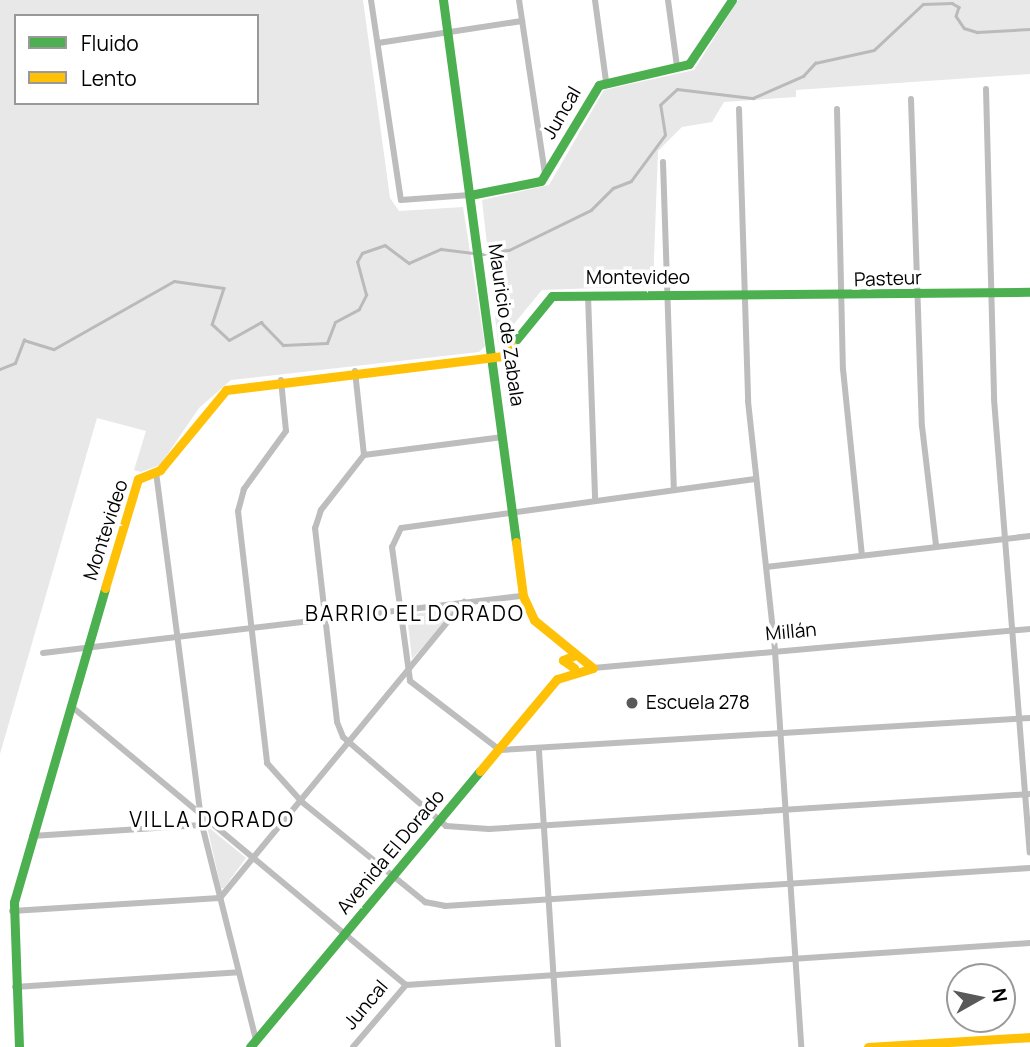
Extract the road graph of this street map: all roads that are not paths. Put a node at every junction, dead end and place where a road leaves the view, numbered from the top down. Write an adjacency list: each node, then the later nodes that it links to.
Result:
1 (371, 0): 9 (street)
2 (443, 0): 8 (street, Mauricio de Zabala)
3 (519, 0): 7 (street)
4 (595, 0): 11 (street)
5 (668, 0): 10 (street)
6 (732, 0): 10 (street, Juncal)
7 (522, 21): 8 (street); 17 (street)
8 (447, 32): 9 (street); 18 (street, Mauricio de Zabala)
9 (377, 43): 18 (street)
10 (677, 68): 11 (street, Juncal)
11 (606, 81): 17 (street, Juncal)
12 (986, 89): 21 (street)
13 (911, 99): 23 (street)
14 (739, 109): 25 (street)
15 (837, 109): 24 (street)
16 (663, 162): 20 (street)
17 (545, 177): 18 (street)
18 (470, 195): 26 (street, Mauricio de Zabala)
19 (1030, 292): 21 (street, Pasteur)
20 (666, 294): 22 (street, Montevideo); 25 (street, Montevideo); 33 (street)
21 (993, 294): 23 (street, Pasteur); 37 (street)
22 (588, 295): 26 (street, Montevideo); 34 (street)
23 (917, 296): 24 (street, Pasteur); 38 (street)
24 (842, 298): 25 (street, Pasteur); 39 (street)
25 (747, 299): 32 (street)
26 (493, 355): 27 (street, Montevideo); 29 (street, Mauricio de Zabala)
27 (355, 371): 28 (street, Montevideo); 30 (street)
28 (281, 380): 31 (street, Montevideo); 45 (street)
29 (503, 437): 30 (street); 35 (street, Mauricio de Zabala)
30 (364, 455): 44 (street)
31 (156, 472): 48 (street); 50 (street, Montevideo)
32 (755, 480): 33 (street); 40 (street)
33 (674, 490): 34 (street)
34 (595, 500): 35 (street)
35 (513, 511): 41 (street, Mauricio de Zabala); 43 (street)
36 (1030, 536): 37 (street)
37 (1009, 538): 38 (street); 47 (street)
38 (936, 546): 39 (street)
39 (862, 555): 40 (street)
40 (766, 567): 51 (street)
41 (523, 596): 42 (street); 49 (street, Mauricio de Zabala)
42 (464, 602): 43 (street); 57 (street)
43 (400, 609): 44 (street); 57 (street)
44 (326, 618): 45 (street); 63 (street)
45 (251, 628): 48 (street); 67 (street)
46 (1030, 629): 47 (street, Millán)
47 (1016, 630): 51 (street, Millán); 60 (street)
48 (176, 637): 50 (street); 69 (street)
49 (559, 642): 53 (street, Mauricio de Zabala); 54 (street)
50 (89, 645): 52 (street); 59 (street, Montevideo)
51 (775, 651): 55 (street, Millán); 62 (street)
52 (43, 653)
53 (575, 657): 54 (street); 55 (street, Mauricio de Zabala); 56 (street)
54 (563, 660): 56 (street); 58 (street)
55 (593, 668): 56 (street, Millán)
56 (572, 671): 58 (street, Millán)
57 (407, 676): 63 (street); 64 (street)
58 (557, 679): 64 (street, Avenida El Dorado)
59 (71, 706): 69 (street); 73 (street, Montevideo)
60 (1021, 718): 61 (street); 62 (street); 66 (street)
61 (1030, 718)
62 (781, 734): 65 (street); 68 (street)
63 (351, 744): 67 (street); 70 (street)
64 (500, 750): 65 (street); 70 (street, Avenida El Dorado)
65 (539, 751): 71 (street)
66 (1028, 794): 68 (street); 74 (street)
67 (302, 802): 75 (street); 77 (street)
68 (785, 808): 71 (street); 78 (street)
69 (200, 813): 72 (street); 75 (street)
70 (441, 820): 71 (street); 77 (street, Avenida El Dorado)
71 (544, 824): 80 (street)
72 (202, 825): 73 (street); 79 (street)
73 (32, 836): 81 (street, Montevideo)
74 (1030, 853)
75 (255, 858): 79 (street); 82 (street)
76 (1030, 868): 78 (street)
77 (393, 876): 80 (street); 82 (street, Avenida El Dorado)
78 (791, 883): 80 (street); 84 (street)
79 (220, 898): 81 (street); 85 (street)
80 (549, 899): 86 (street)
81 (12, 911): 88 (street, Montevideo)
82 (345, 933): 87 (street); 90 (street, Avenida El Dorado)
83 (1030, 943): 84 (street)
84 (795, 960): 86 (street); 94 (street)
85 (237, 972): 88 (street); 90 (street)
86 (554, 974): 87 (street); 93 (street)
87 (406, 985): 92 (street, Juncal)
88 (13, 987): 91 (street, Montevideo)
89 (1030, 1037): 95 (street)
90 (253, 1043)
91 (19, 1047)
92 (353, 1047)
93 (558, 1047)
94 (802, 1047)
95 (868, 1047)

